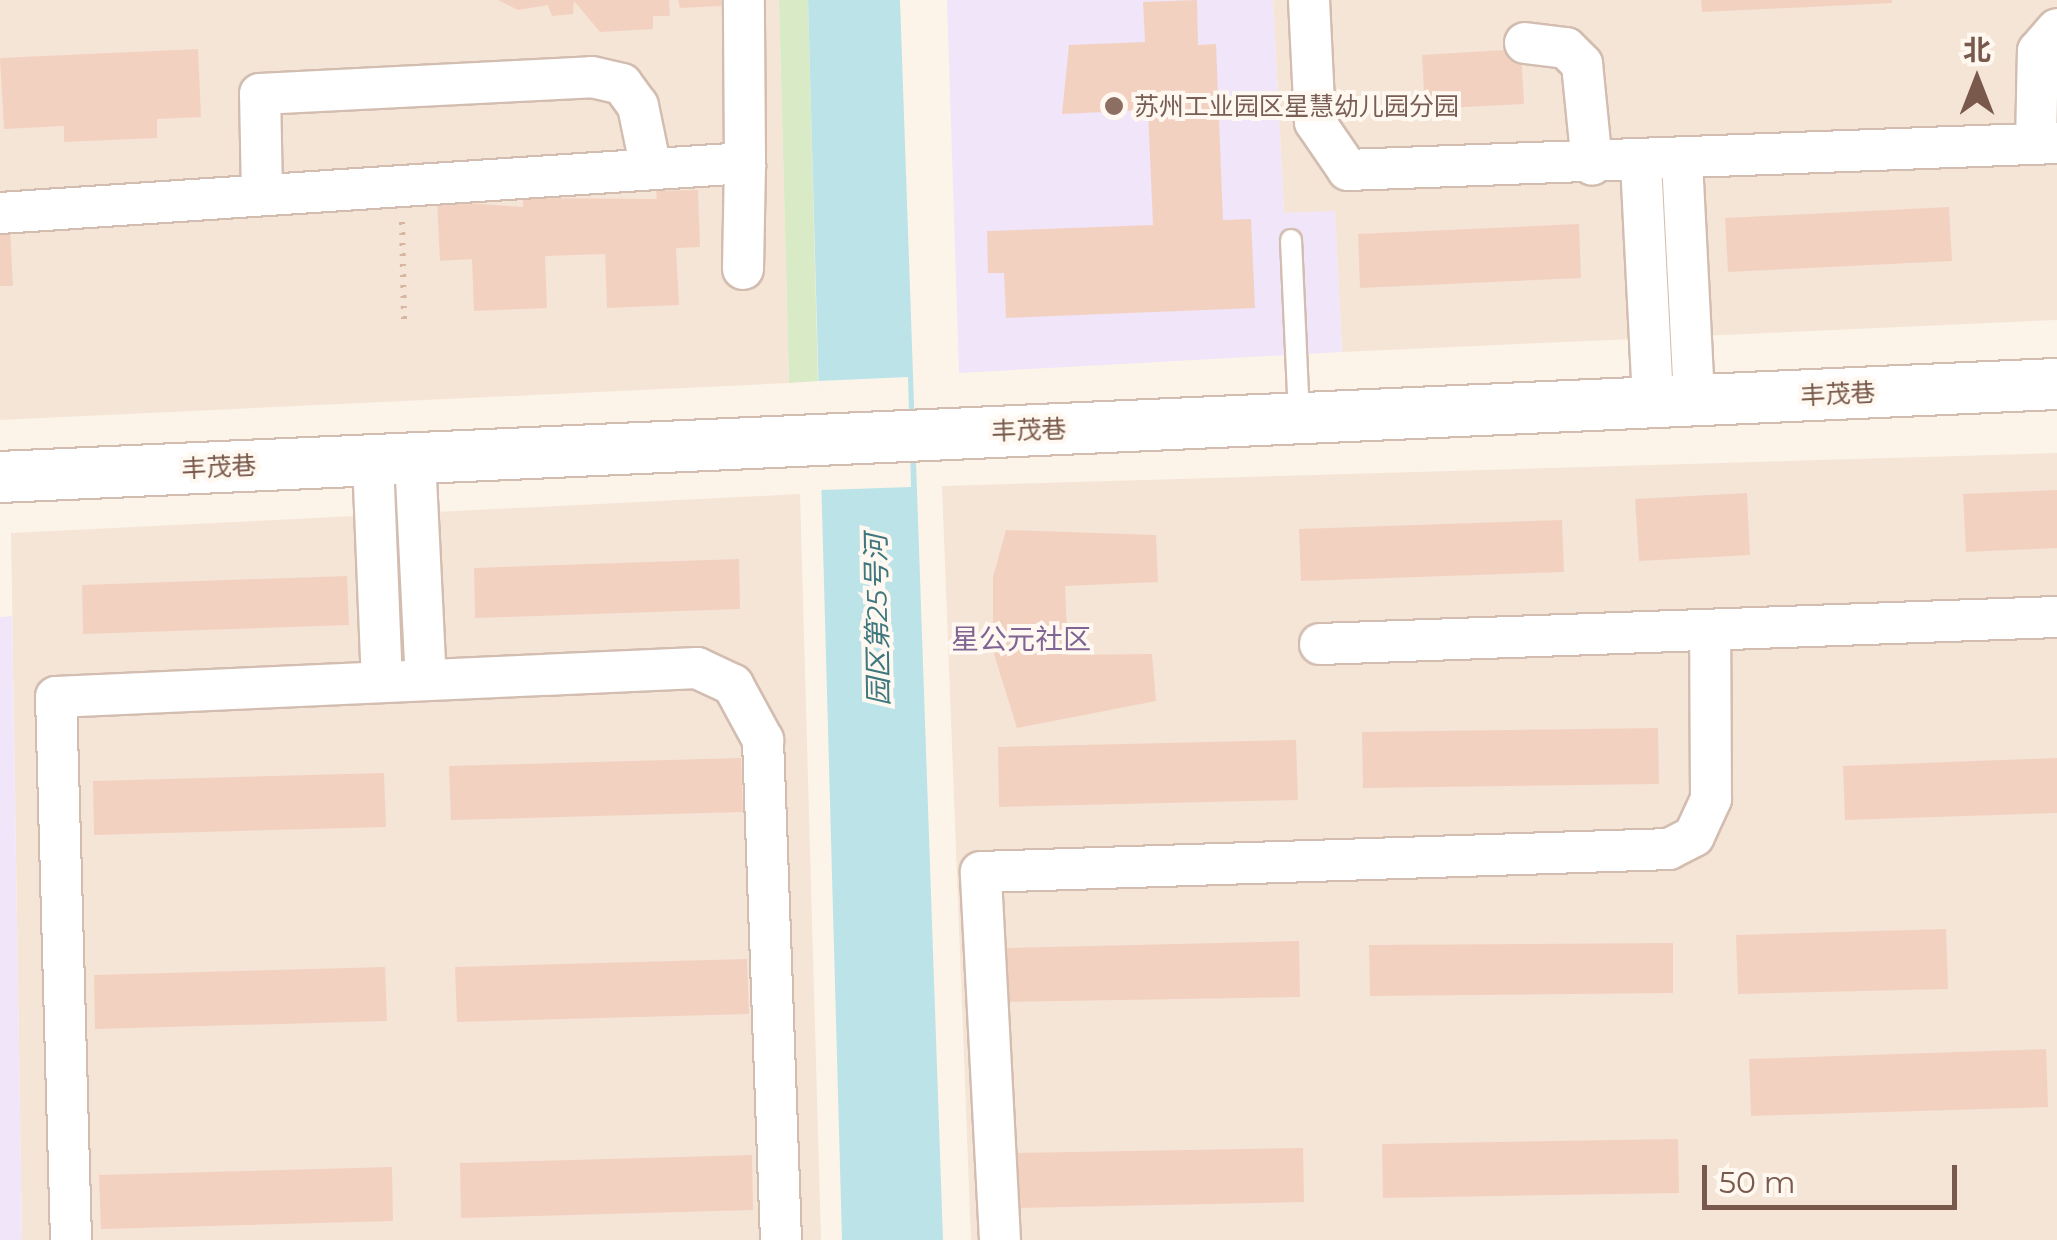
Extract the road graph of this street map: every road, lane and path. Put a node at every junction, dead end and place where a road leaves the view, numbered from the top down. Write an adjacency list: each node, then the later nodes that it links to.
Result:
1 (744, 0): 7 (street)
2 (1309, 0): 9 (street)
3 (2057, 29): 5 (street)
4 (1525, 43): 9 (street)
5 (2047, 144): 6 (street)
6 (1682, 161): 8 (street); 18 (street)
7 (745, 163): 10 (street); 15 (street)
8 (1641, 163): 9 (street); 18 (street)
9 (1592, 165)
10 (651, 169): 11 (street); 12 (street)
11 (401, 187): 12 (street); 16 (path)
12 (262, 195): 13 (street)
13 (0, 213)
14 (1291, 240): 19 (lane)
15 (743, 269)
16 (404, 321)
17 (2057, 384): 18 (street, 丰茂巷)
18 (1674, 402): 19 (street, 丰茂巷)
19 (1299, 419): 20 (street, 丰茂巷)
20 (394, 459): 21 (street, 丰茂巷); 25 (street); 26 (street)
21 (0, 477)
22 (2057, 617): 23 (street)
23 (1710, 630): 24 (street); 29 (street)
24 (1320, 644)
25 (426, 680): 26 (street); 28 (street)
26 (382, 682): 27 (street)
27 (71, 1240)
28 (782, 1240)
29 (1000, 1240)

